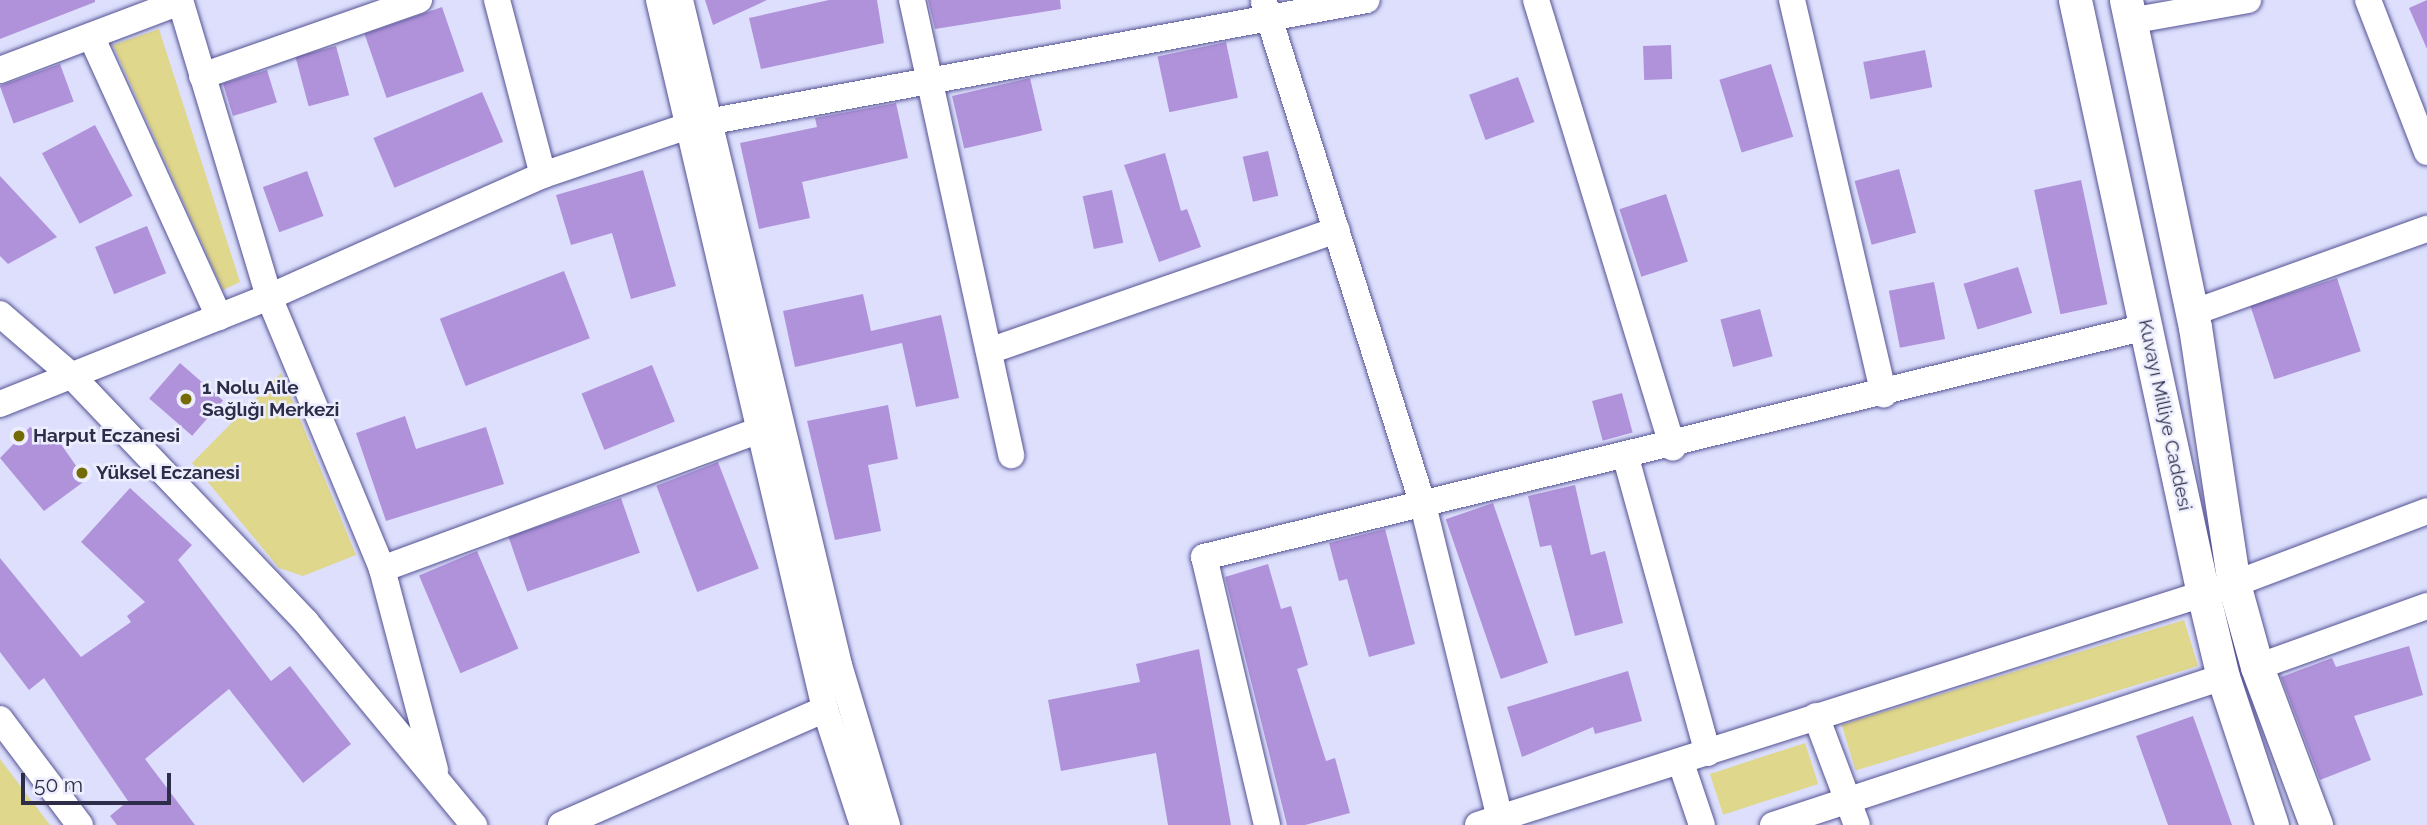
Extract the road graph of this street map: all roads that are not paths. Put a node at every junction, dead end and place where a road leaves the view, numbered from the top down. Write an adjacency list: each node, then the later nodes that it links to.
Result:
1 (419, 0): 17 (street)
2 (497, 0): 21 (street)
3 (659, 0): 19 (street)
4 (680, 0): 19 (street)
5 (912, 0): 18 (street)
6 (1367, 0): 13 (street)
7 (1536, 0): 34 (street)
8 (1792, 0): 31 (street)
9 (2075, 0): 28 (main road, Kuvayı Milliye Caddesi)
10 (2248, 0): 14 (street)
11 (2368, 0): 20 (street)
12 (180, 1): 15 (street); 17 (street)
13 (1266, 9): 18 (street); 23 (street)
14 (2128, 11): 25 (main road, Kuvayı Milliye Caddesi)
15 (91, 36): 16 (street); 27 (street)
16 (0, 70)
17 (202, 76): 24 (street)
18 (928, 82): 19 (street); 29 (street)
19 (700, 123): 21 (street); 33 (street); 57 (street)
20 (2427, 152)
21 (543, 175): 24 (street)
22 (2427, 229): 25 (street)
23 (1337, 230): 29 (street); 37 (street)
24 (269, 297): 27 (street); 39 (street)
25 (2192, 313): 40 (main road, Kuvayı Milliye Caddesi)
26 (0, 314): 30 (street)
27 (219, 317): 30 (street)
28 (2146, 327): 31 (street); 41 (main road, Kuvayı Milliye Caddesi)
29 (989, 351): 35 (street)
30 (71, 375): 32 (street); 50 (street)
31 (1884, 394): 34 (street)
32 (0, 404)
33 (760, 430): 39 (street); 45 (street)
34 (1673, 447): 36 (street)
35 (1011, 455)
36 (1626, 458): 37 (street); 48 (street)
37 (1423, 505): 52 (street); 58 (street)
38 (2427, 511): 40 (street)
39 (382, 569): 50 (street)
40 (2234, 583): 41 (street); 43 (main road, Kuvayı Milliye Caddesi)
41 (2202, 589): 44 (main road, Kuvayı Milliye Caddesi); 46 (street)
42 (2427, 606): 43 (street)
43 (2257, 667): 62 (main road, Kuvayı Milliye Caddesi)
44 (2223, 677): 51 (street); 61 (main road, Kuvayı Milliye Caddesi)
45 (825, 709): 55 (street); 56 (street)
46 (1816, 716): 48 (street); 51 (street)
47 (0, 719): 53 (street)
48 (1708, 753): 49 (street)
49 (1681, 763): 52 (street); 59 (street)
50 (435, 770): 54 (street)
51 (1852, 813): 60 (street)
52 (1489, 822)
53 (80, 825)
54 (474, 825)
55 (561, 825)
56 (863, 825)
57 (887, 825)
58 (1267, 825)
59 (1703, 825)
60 (1773, 825)
61 (2272, 825)
62 (2316, 825)

